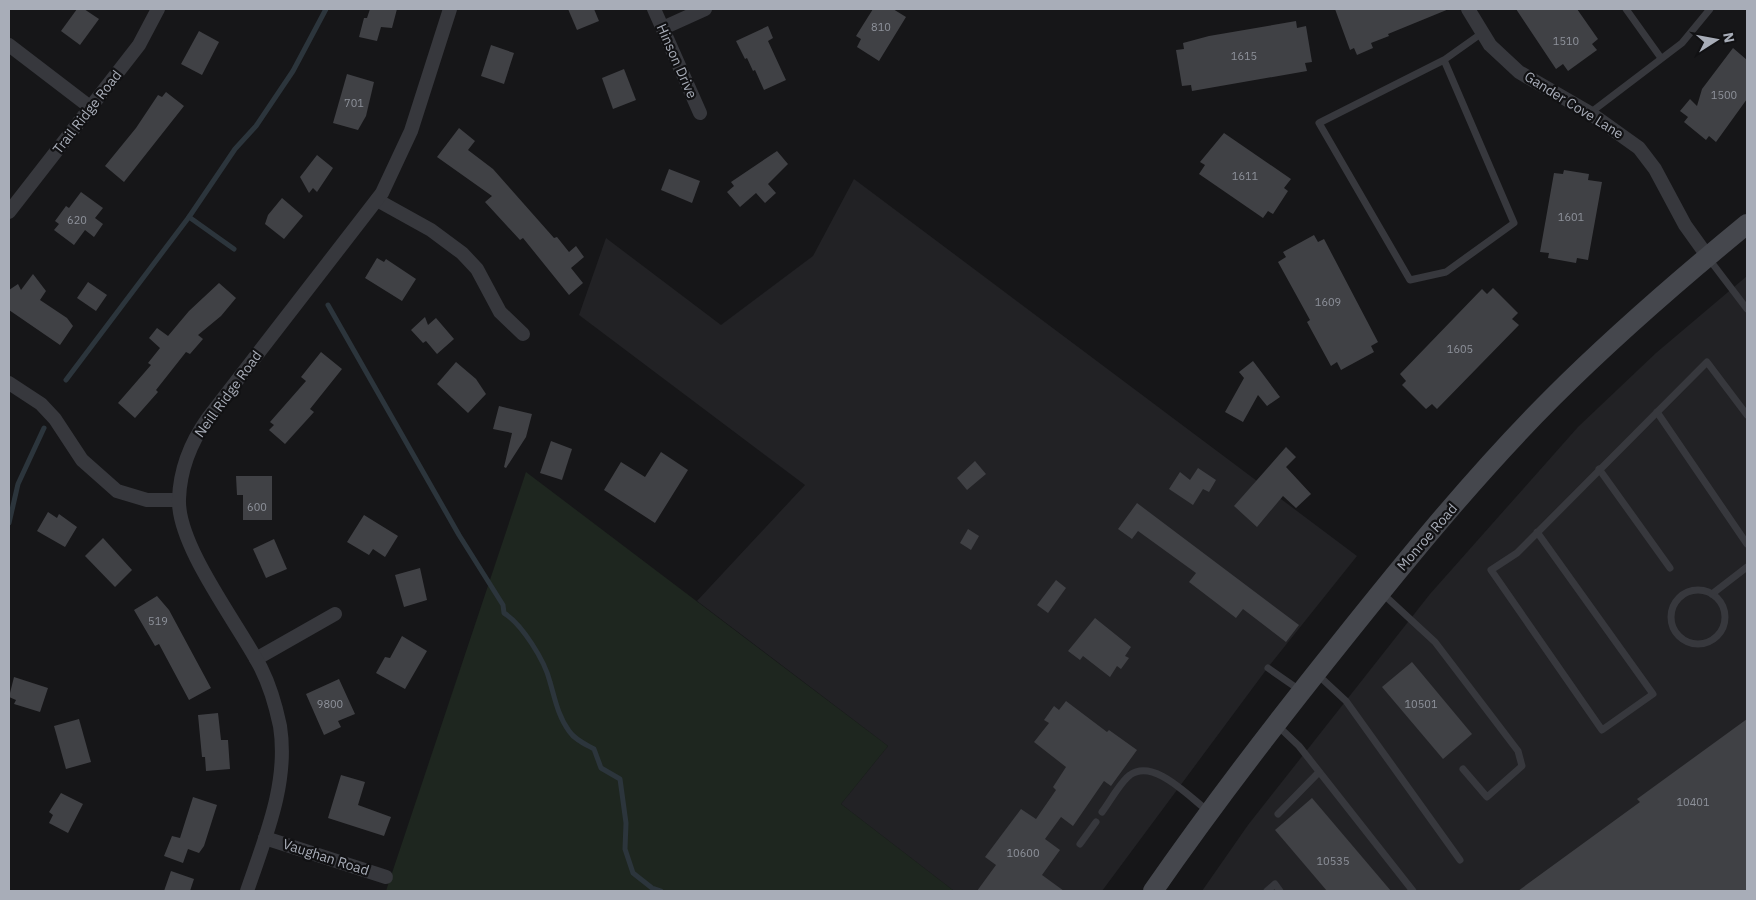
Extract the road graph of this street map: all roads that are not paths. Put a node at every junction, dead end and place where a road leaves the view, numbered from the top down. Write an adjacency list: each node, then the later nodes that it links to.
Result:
1 (158, 9): 13 (street, Trail Ridge Road)
2 (450, 9): 16 (street, Neill Ridge Road)
3 (654, 9): 8 (street, Hinson Drive)
4 (705, 9): 8 (street)
5 (1468, 9): 9 (street, Gander Cove Lane)
6 (1626, 9): 11 (lane)
7 (1710, 9): 11 (lane)
8 (663, 28): 14 (street, Hinson Drive)
9 (1482, 33): 12 (lane); 15 (street, Gander Cove Lane)
10 (9, 45): 13 (street)
11 (1661, 58): 15 (lane)
12 (1444, 60): 12 (lane)
13 (90, 107): 17 (street, Trail Ridge Road)
14 (700, 113)
15 (1590, 113): 19 (street, Gander Cove Lane)
16 (377, 200): 21 (street); 26 (street, Neill Ridge Road)
17 (9, 212)
18 (1747, 224): 19 (main road, Monroe Road)
19 (1708, 256): 20 (lane); 31 (main road, Monroe Road)
20 (1747, 309)
21 (523, 334)
22 (9, 383): 26 (street)
23 (1656, 412): 24 (lane); 25 (lane); 28 (lane)
24 (1747, 415)
25 (1599, 469): 27 (lane); 30 (lane)
26 (179, 500): 34 (street, Neill Ridge Road)
27 (1537, 532): 27 (lane)
28 (1747, 544)
29 (1747, 567): 32 (lane)
30 (1670, 568)
31 (1381, 592): 36 (main road, Monroe Road); 39 (lane)
32 (1712, 594): 32 (lane)
33 (335, 614): 34 (street)
34 (256, 658): 45 (street, Neill Ridge Road)
35 (1268, 668): 37 (lane)
36 (1316, 673): 37 (main road, Monroe Road); 47 (lane)
37 (1301, 692): 38 (main road, Monroe Road)
38 (1276, 724): 40 (lane); 42 (main road, Monroe Road)
39 (1462, 769)
40 (1319, 772): 43 (lane); 53 (lane)
41 (1102, 812): 42 (lane)
42 (1209, 812): 50 (main road, Monroe Road)
43 (1278, 814)
44 (1096, 822): 46 (lane)
45 (265, 838): 48 (street, Vaughan Road); 49 (street, Neill Ridge Road)
46 (1080, 844)
47 (1460, 860)
48 (386, 876)
49 (247, 891)
50 (1153, 891)
51 (1267, 891): 52 (lane)
52 (1280, 891)
53 (1413, 891)

